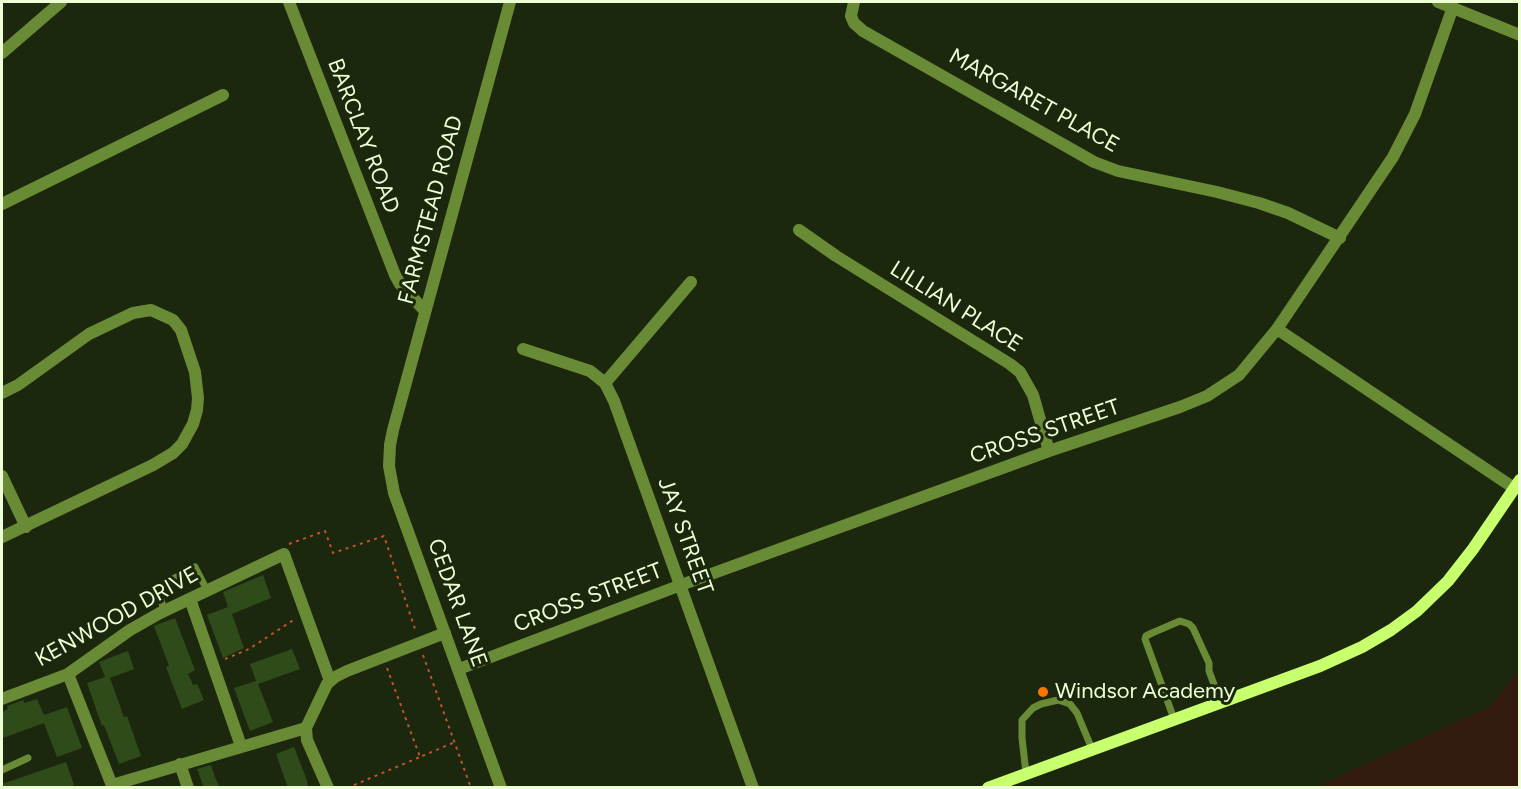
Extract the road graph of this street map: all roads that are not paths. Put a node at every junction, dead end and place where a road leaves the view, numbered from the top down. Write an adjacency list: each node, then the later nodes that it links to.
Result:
1 (61, 2): 8 (street)
2 (289, 2): 14 (street, BARCLAY ROAD)
3 (510, 2): 14 (street, FARMSTEAD ROAD)
4 (854, 2): 12 (street, MARGARET PLACE)
5 (1438, 2): 6 (street)
6 (1453, 8): 7 (street); 12 (street, CROSS STREET)
7 (1520, 35)
8 (2, 53)
9 (223, 95): 10 (street)
10 (2, 204)
11 (799, 230): 20 (street, LILLIAN PLACE)
12 (1340, 238): 15 (street, CROSS STREET)
13 (691, 282): 17 (street)
14 (425, 311): 19 (street, FARMSTEAD ROAD)
15 (1277, 329): 20 (street, CROSS STREET); 22 (street)
16 (523, 349): 17 (street)
17 (605, 383): 25 (street, JAY STREET)
18 (2, 393): 23 (street)
19 (393, 430): 29 (street, CEDAR LANE)
20 (1049, 452): 25 (street, CROSS STREET)
21 (2, 477): 23 (street)
22 (1517, 484): 34 (main road)
23 (26, 527): 24 (street)
24 (2, 537)
25 (681, 585): 30 (street, CROSS STREET); 47 (street, JAY STREET)
26 (207, 590): 27 (street, KENWOOD DRIVE); 28 (lane); 32 (street, KENWOOD DRIVE)
27 (190, 599): 28 (street, KENWOOD DRIVE); 37 (street)
28 (164, 611): 31 (street, KENWOOD DRIVE)
29 (445, 633): 30 (street, CEDAR LANE); 32 (street)
30 (459, 669): 46 (street, CEDAR LANE)
31 (68, 674): 33 (street, KENWOOD DRIVE); 43 (street)
32 (330, 681): 36 (street)
33 (2, 699)
34 (1221, 703): 35 (main road); 35 (lane)
35 (1174, 719): 38 (main road)
36 (306, 728): 37 (street); 45 (street)
37 (240, 746): 40 (street)
38 (1092, 749): 42 (main road); 42 (lane)
39 (28, 758): 41 (lane)
40 (180, 764): 43 (street); 44 (street)
41 (2, 770)
42 (1026, 774): 48 (main road)
43 (113, 786)
44 (188, 788)
45 (328, 788)
46 (501, 788)
47 (753, 788)
48 (988, 788)

